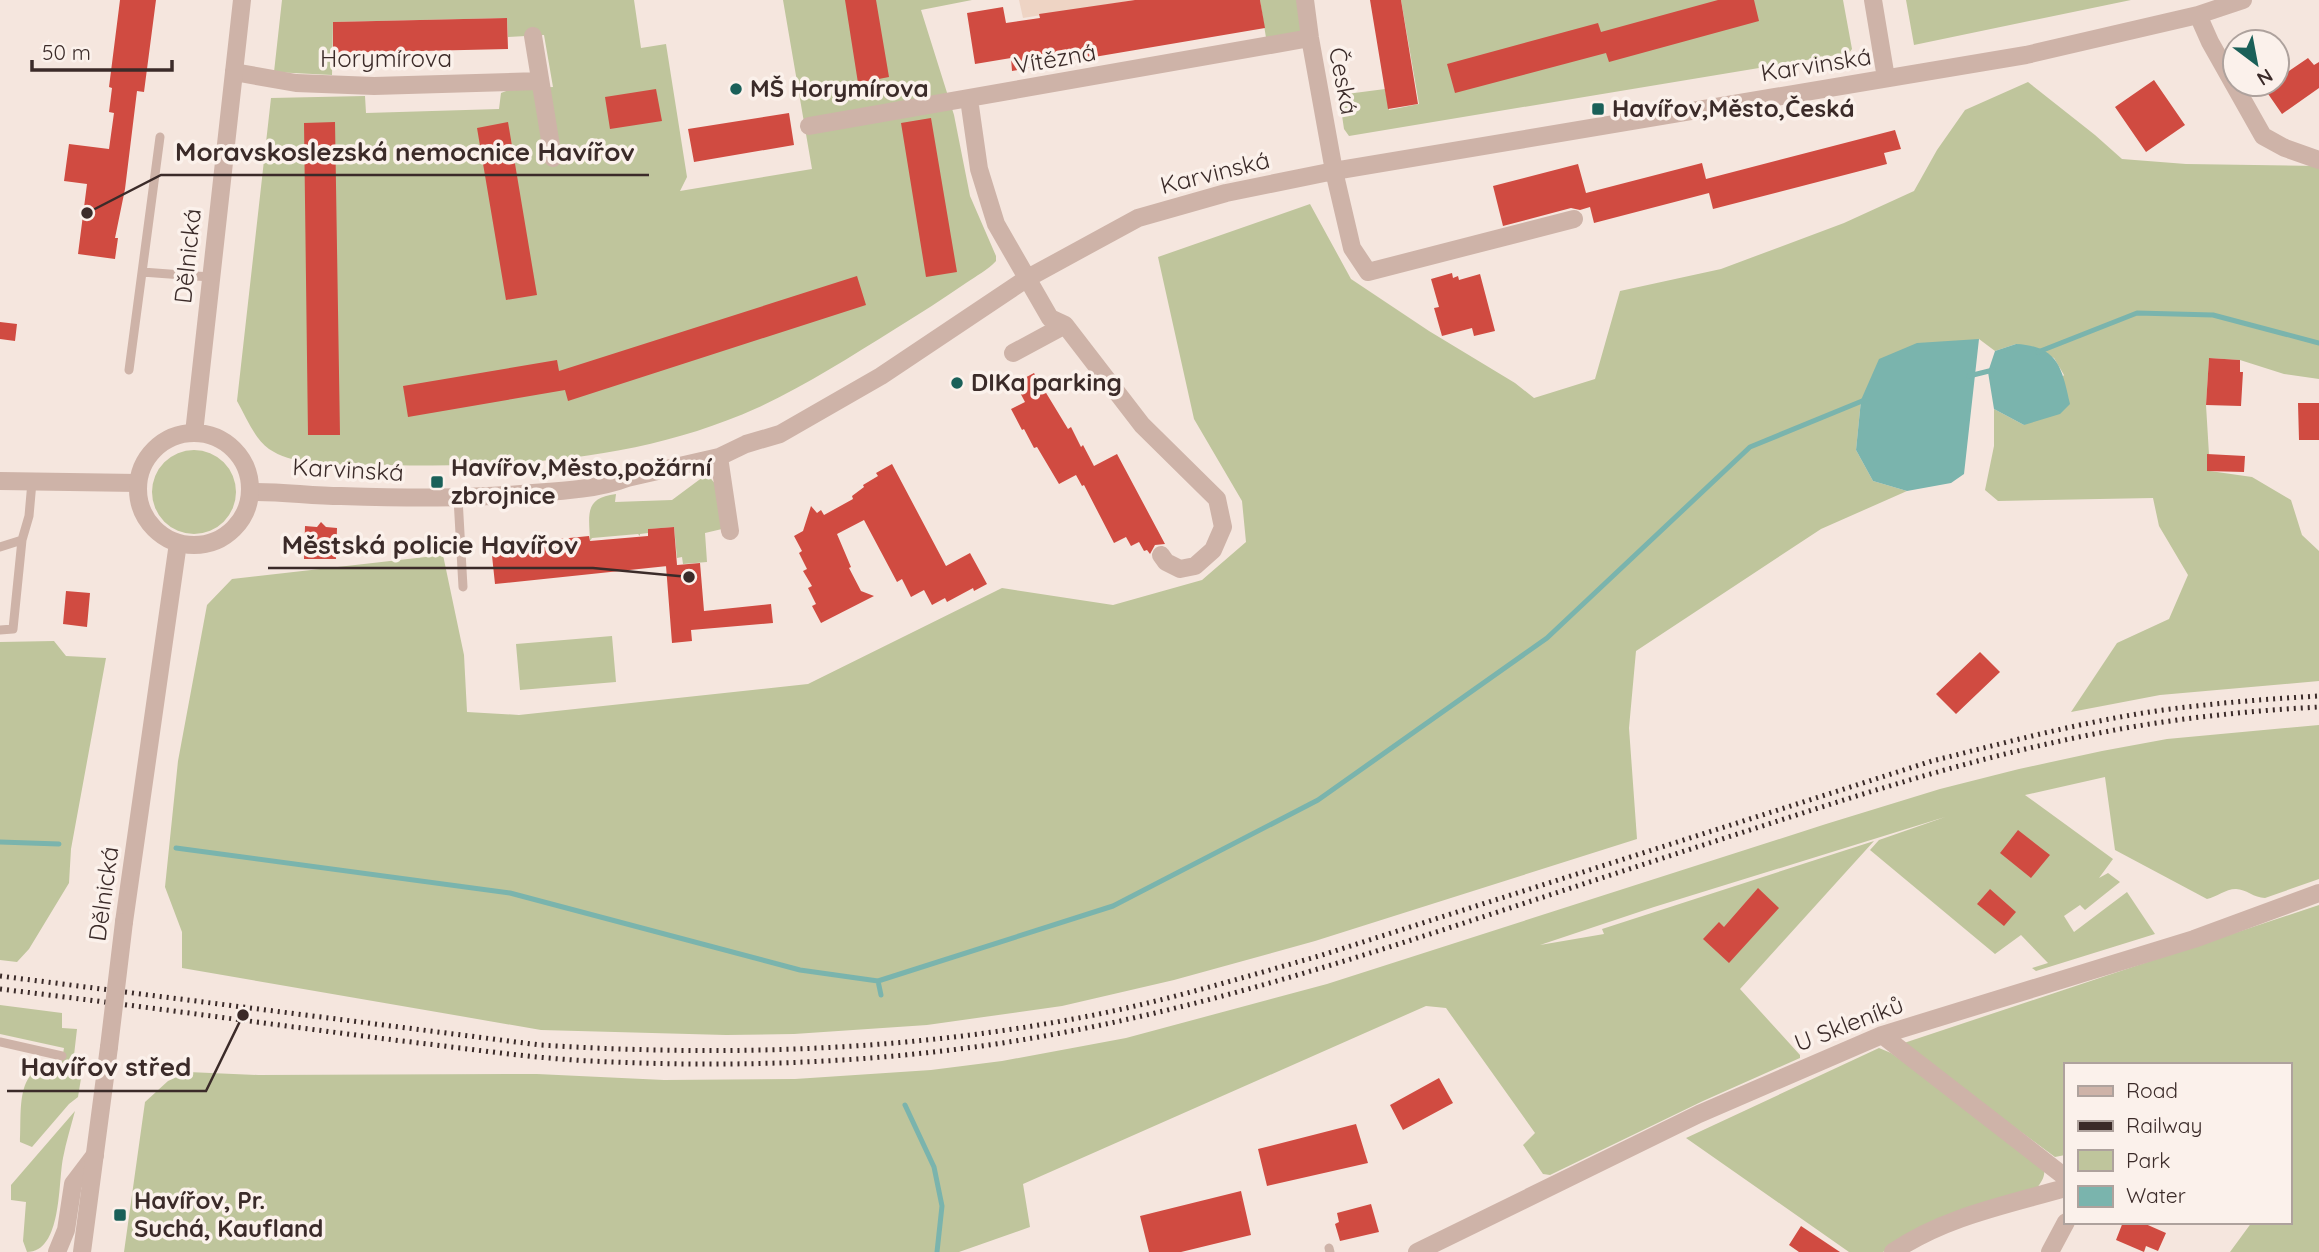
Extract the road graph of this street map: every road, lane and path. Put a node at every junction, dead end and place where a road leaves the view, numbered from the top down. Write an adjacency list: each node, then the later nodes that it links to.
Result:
1 (242, 0): 8 (street, Dělnická)
2 (1305, 0): 7 (street, Česká)
3 (1873, 0): 9 (street)
4 (2243, 0): 5 (street, Karvinská)
5 (2198, 15): 9 (street, Karvinská); 15 (street)
6 (533, 36): 10 (street)
7 (1310, 38): 11 (street, Vítězná); 16 (street, Česká)
8 (234, 72): 10 (street, Horymírova); 19 (street, Dělnická)
9 (1886, 78): 16 (street, Karvinská)
10 (540, 81): 14 (street)
11 (969, 99): 12 (street, Vítězná); 20 (street)
12 (809, 126)
13 (160, 137): 18 (lane)
14 (553, 158)
15 (2319, 160)
16 (1334, 171): 17 (street, Česká); 20 (street, Karvinská)
17 (1574, 219)
18 (142, 272): 19 (lane); 23 (lane)
19 (210, 277): 24 (street, Dělnická)
20 (1026, 279): 21 (street); 25 (street, Karvinská)
21 (1065, 325): 22 (street); 35 (street)
22 (1013, 353)
23 (129, 370)
24 (194, 433): 28 (street); 29 (street)
25 (719, 457): 30 (street, Karvinská); 31 (street)
26 (0, 481): 27 (street)
27 (32, 482): 28 (street); 32 (lane)
28 (138, 483): 33 (street)
29 (250, 492): 30 (street, Karvinská); 33 (street)
30 (458, 498): 36 (lane)
31 (730, 531)
32 (22, 540): 34 (lane); 37 (lane)
33 (178, 543): 42 (street, Dělnická, bridge)
34 (0, 547)
35 (1161, 555)
36 (463, 587)
37 (0, 630)
38 (2319, 893): 39 (street, U Skleníků)
39 (1882, 1035): 43 (street); 48 (street, U Skleníků)
40 (0, 1042): 41 (lane)
41 (62, 1056)
42 (95, 1155): 46 (street); 47 (street, Dělnická)
43 (2064, 1176)
44 (2064, 1188): 49 (street)
45 (2065, 1224): 50 (street)
46 (57, 1252)
47 (82, 1252)
48 (1417, 1252)
49 (1893, 1252)
50 (2050, 1252)

